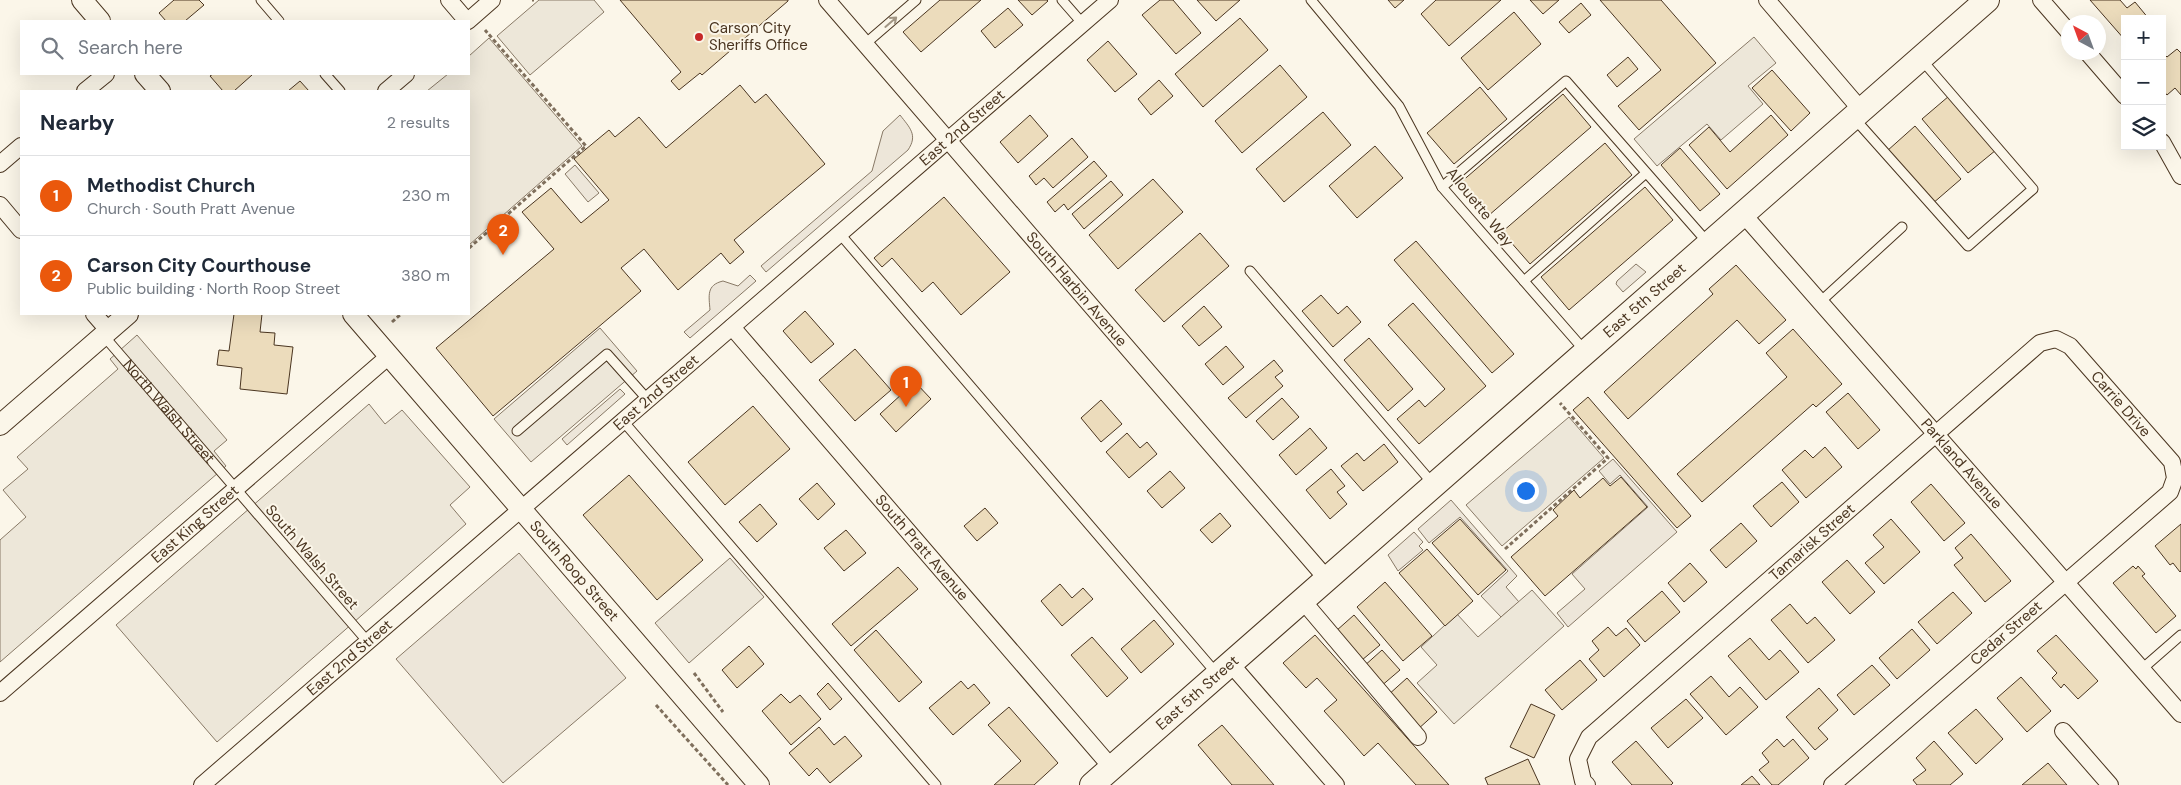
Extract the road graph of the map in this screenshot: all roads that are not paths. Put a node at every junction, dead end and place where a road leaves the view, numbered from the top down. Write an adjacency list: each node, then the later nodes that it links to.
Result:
1 (82, 0): 13 (street)
2 (261, 0): 14 (lane)
3 (448, 0): 15 (street)
4 (492, 0): 16 (street)
5 (827, 0): 19 (street, South Harbin Avenue)
6 (916, 0): 19 (lane, one-way to 6)
7 (1062, 0): 18 (lane)
8 (1110, 0): 18 (street, East 2nd Street)
9 (1310, 0): 38 (lane, Allouette Way)
10 (1767, 0): 31 (street)
11 (1987, 0): 20 (main road, East 5th Street)
12 (2041, 0): 17 (street)
13 (99, 20)
14 (278, 20)
15 (466, 20)
16 (468, 20)
17 (2061, 23)
18 (1083, 24): 32 (street, East 2nd Street)
19 (865, 44): 32 (street, South Harbin Avenue)
20 (1921, 59): 31 (main road, East 5th Street); 31 (lane)
21 (2094, 60): 30 (street)
22 (105, 75): 26 (street)
23 (146, 75): 27 (street)
24 (326, 75): 28 (lane)
25 (405, 75): 29 (street)
26 (86, 90)
27 (159, 90)
28 (339, 90)
29 (387, 90)
30 (2121, 91)
31 (1858, 114): 40 (main road, East 5th Street)
32 (948, 141): 43 (street, East 2nd Street); 65 (street, South Harbin Avenue)
33 (20, 147): 35 (street)
34 (2171, 148): 37 (street)
35 (0, 164)
36 (1646, 173): 38 (lane); 44 (lane); 46 (lane)
37 (2181, 176)
38 (1442, 187): 46 (lane, Allouette Way)
39 (0, 205): 42 (street)
40 (1743, 214): 44 (main road, East 5th Street); 47 (street, Parkland Avenue)
41 (1902, 227): 47 (lane)
42 (20, 229)
43 (840, 234): 51 (street, East 2nd Street); 70 (lane)
44 (1709, 244): 54 (main road, East 5th Street)
45 (1250, 270): 62 (lane)
46 (1524, 281): 54 (lane, Allouette Way)
47 (1820, 302): 60 (street, Parkland Avenue)
48 (95, 315): 52 (street, North Walsh Street)
49 (127, 315): 52 (street)
50 (353, 315): 55 (street, South Roop Street)
51 (732, 327): 56 (street, East 2nd Street); 76 (street, South Pratt Avenue)
52 (106, 333): 58 (street); 63 (lane, North Walsh Street)
53 (2056, 339): 60 (street, Tamarisk Street); 61 (street, Carrie Drive)
54 (1586, 353): 62 (main road, East 5th Street)
55 (388, 356): 63 (street, East King Street); 64 (street, South Roop Street)
56 (648, 400): 57 (street, East 2nd Street); 59 (lane)
57 (623, 421): 64 (street, East 2nd Street); 79 (lane)
58 (0, 425)
59 (517, 431)
60 (1937, 435): 66 (street, Parkland Avenue); 82 (street, Tamarisk Street)
61 (2175, 478): 66 (street, Cedar Street)
62 (1434, 485): 65 (main road, East 5th Street)
63 (235, 489): 69 (lane, South Walsh Street); 72 (street, East King Street)
64 (522, 509): 69 (street, East 2nd Street); 78 (street, South Roop Street)
65 (1327, 579): 67 (main road, East 5th Street)
66 (2065, 581): 71 (street, Parkland Avenue); 83 (street, Cedar Street)
67 (1303, 601): 70 (main road, East 5th Street); 75 (street)
68 (2181, 635): 71 (lane)
69 (368, 642): 77 (street, East 2nd Street)
70 (1224, 669): 76 (main road, East 5th Street); 81 (street)
71 (2142, 669): 73 (street, Parkland Avenue)
72 (0, 693)
73 (2181, 714)
74 (2063, 731): 84 (street)
75 (1418, 737)
76 (1112, 768): 80 (main road, East 5th Street)
77 (202, 785)
78 (759, 785)
79 (936, 785)
80 (1092, 785)
81 (1336, 785)
82 (1587, 785)
83 (1832, 785)
84 (2110, 785)

